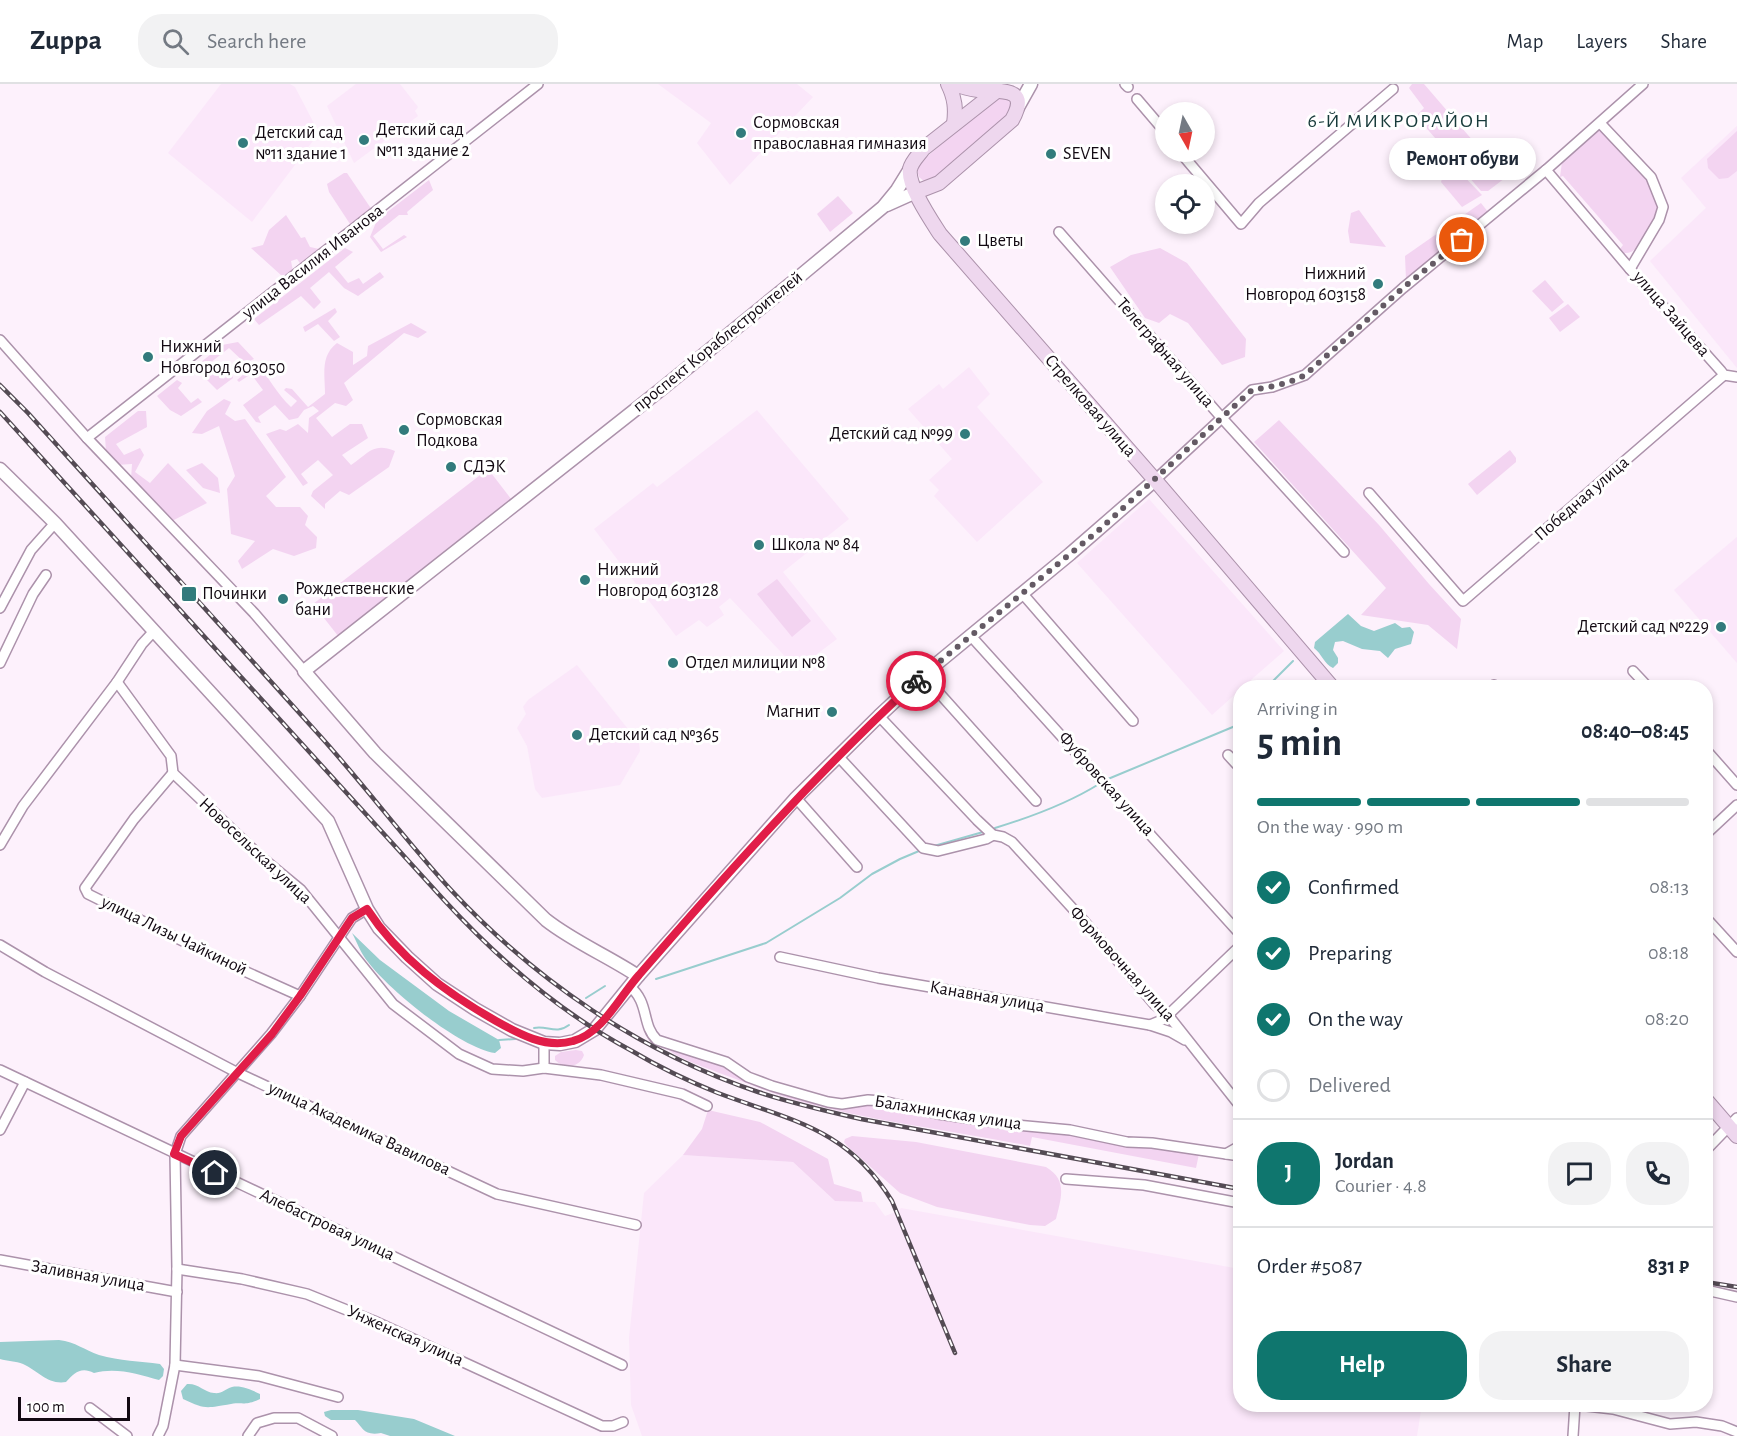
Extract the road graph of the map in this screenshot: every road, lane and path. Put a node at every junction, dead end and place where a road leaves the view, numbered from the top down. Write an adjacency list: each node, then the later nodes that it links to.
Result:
1 (538, 84): 26 (street, улица Василия Иванова)
2 (948, 84): 12 (main road)
3 (955, 84): 6 (main road)
4 (1031, 84): 9 (street)
5 (1643, 84): 11 (street)
6 (1005, 88): 9 (main road); 12 (main road)
7 (1393, 89): 13 (street)
8 (1137, 99): 10 (street)
9 (1017, 110): 16 (main road)
10 (1155, 121)
11 (1600, 123): 15 (street); 21 (street, улица Зайцева)
12 (954, 124): 14 (main road)
13 (1188, 162)
14 (910, 170): 17 (main road, Стрелковая улица); 18 (street, проспект Кораблестроителей)
15 (1546, 170): 21 (street); 25 (street)
16 (939, 183): 17 (main road); 19 (main road)
17 (916, 192): 18 (street); 19 (main road, Стрелковая улица)
18 (883, 207): 39 (street, проспект Кораблестроителей)
19 (929, 216): 28 (main road, Стрелковая улица)
20 (1059, 232): 25 (street, Телеграфная улица)
21 (1630, 269): 23 (street, улица Зайцева)
22 (0, 340): 26 (street)
23 (1725, 375): 24 (street); 29 (street, Победная улица)
24 (1737, 377)
25 (1221, 417): 28 (street); 31 (street, Телеграфная улица)
26 (87, 438): 39 (street)
27 (0, 469): 30 (street)
28 (1155, 480): 33 (street); 41 (main road, Стрелковая улица)
29 (1369, 493)
30 (54, 523): 34 (street); 35 (street)
31 (1344, 552)
32 (46, 575): 37 (street)
33 (1022, 593): 36 (street); 45 (street)
34 (0, 608)
35 (154, 631): 43 (street); 59 (street)
36 (970, 635): 40 (street); 60 (street, Фубровская улица)
37 (0, 663)
38 (1633, 670): 42 (street)
39 (304, 671): 67 (street)
40 (923, 675): 44 (street); 53 (street)
41 (1325, 680)
42 (1642, 680)
43 (117, 682): 50 (street, Новосельская улица); 57 (street)
44 (879, 716): 47 (street); 56 (street, Формовочная улица)
45 (1133, 721)
46 (1228, 755): 49 (street)
47 (838, 756): 52 (street); 56 (street)
48 (1713, 758): 51 (street)
49 (1233, 760)
50 (173, 772): 62 (street, Новосельская улица); 69 (street, улица Лизы Чайкиной)
51 (1737, 785)
52 (796, 798): 58 (street); 67 (street)
53 (1036, 801)
54 (1737, 805): 55 (street)
55 (1713, 827)
56 (993, 835): 70 (street, Формовочная улица)
57 (0, 845)
58 (857, 867)
59 (367, 909): 62 (street); 72 (street)
60 (1233, 926)
61 (1713, 926): 64 (street)
62 (338, 938): 69 (street); 74 (street, Новосельская улица)
63 (0, 945): 76 (street, улица Академика Вавилова)
64 (1737, 952)
65 (1233, 953): 70 (street)
66 (780, 957): 71 (street, Канавная улица)
67 (638, 976): 68 (street)
68 (629, 986): 72 (street); 86 (street, Балахнинская улица)
69 (300, 996): 76 (street)
70 (1168, 1015): 71 (street); 73 (street, Формовочная улица)
71 (1150, 1024): 73 (street, Канавная улица)
72 (544, 1043): 74 (street)
73 (1191, 1043): 78 (street, Формовочная улица)
74 (544, 1068): 79 (street, Новосельская улица)
75 (0, 1070): 77 (street, Алебастровая улица)
76 (236, 1072): 85 (street); 90 (street, улица Академика Вавилова)
77 (25, 1082): 82 (street); 85 (street, Алебастровая улица)
78 (1233, 1097)
79 (707, 1106)
80 (1713, 1107): 81 (main road)
81 (1734, 1127): 83 (street)
82 (0, 1130)
83 (1713, 1144)
84 (1233, 1150): 86 (street)
85 (174, 1154): 92 (street); 97 (street, Алебастровая улица)
86 (1226, 1154): 87 (street, Балахнинская улица)
87 (1233, 1155)
88 (1066, 1179): 89 (street)
89 (1233, 1202)
90 (636, 1225)
91 (0, 1260): 93 (street, Заливная улица)
92 (177, 1269): 93 (street); 102 (street, Унженская улица)
93 (177, 1292): 96 (street)
94 (1713, 1292): 95 (street)
95 (1737, 1297)
96 (175, 1365): 98 (street); 105 (street)
97 (621, 1365)
98 (338, 1397)
99 (90, 1408): 104 (street)
100 (1572, 1412): 108 (street)
101 (1624, 1412): 103 (street)
102 (623, 1422)
103 (1737, 1432)
104 (127, 1436)
105 (158, 1436)
106 (248, 1436): 107 (street)
107 (332, 1436)
108 (1573, 1436)

